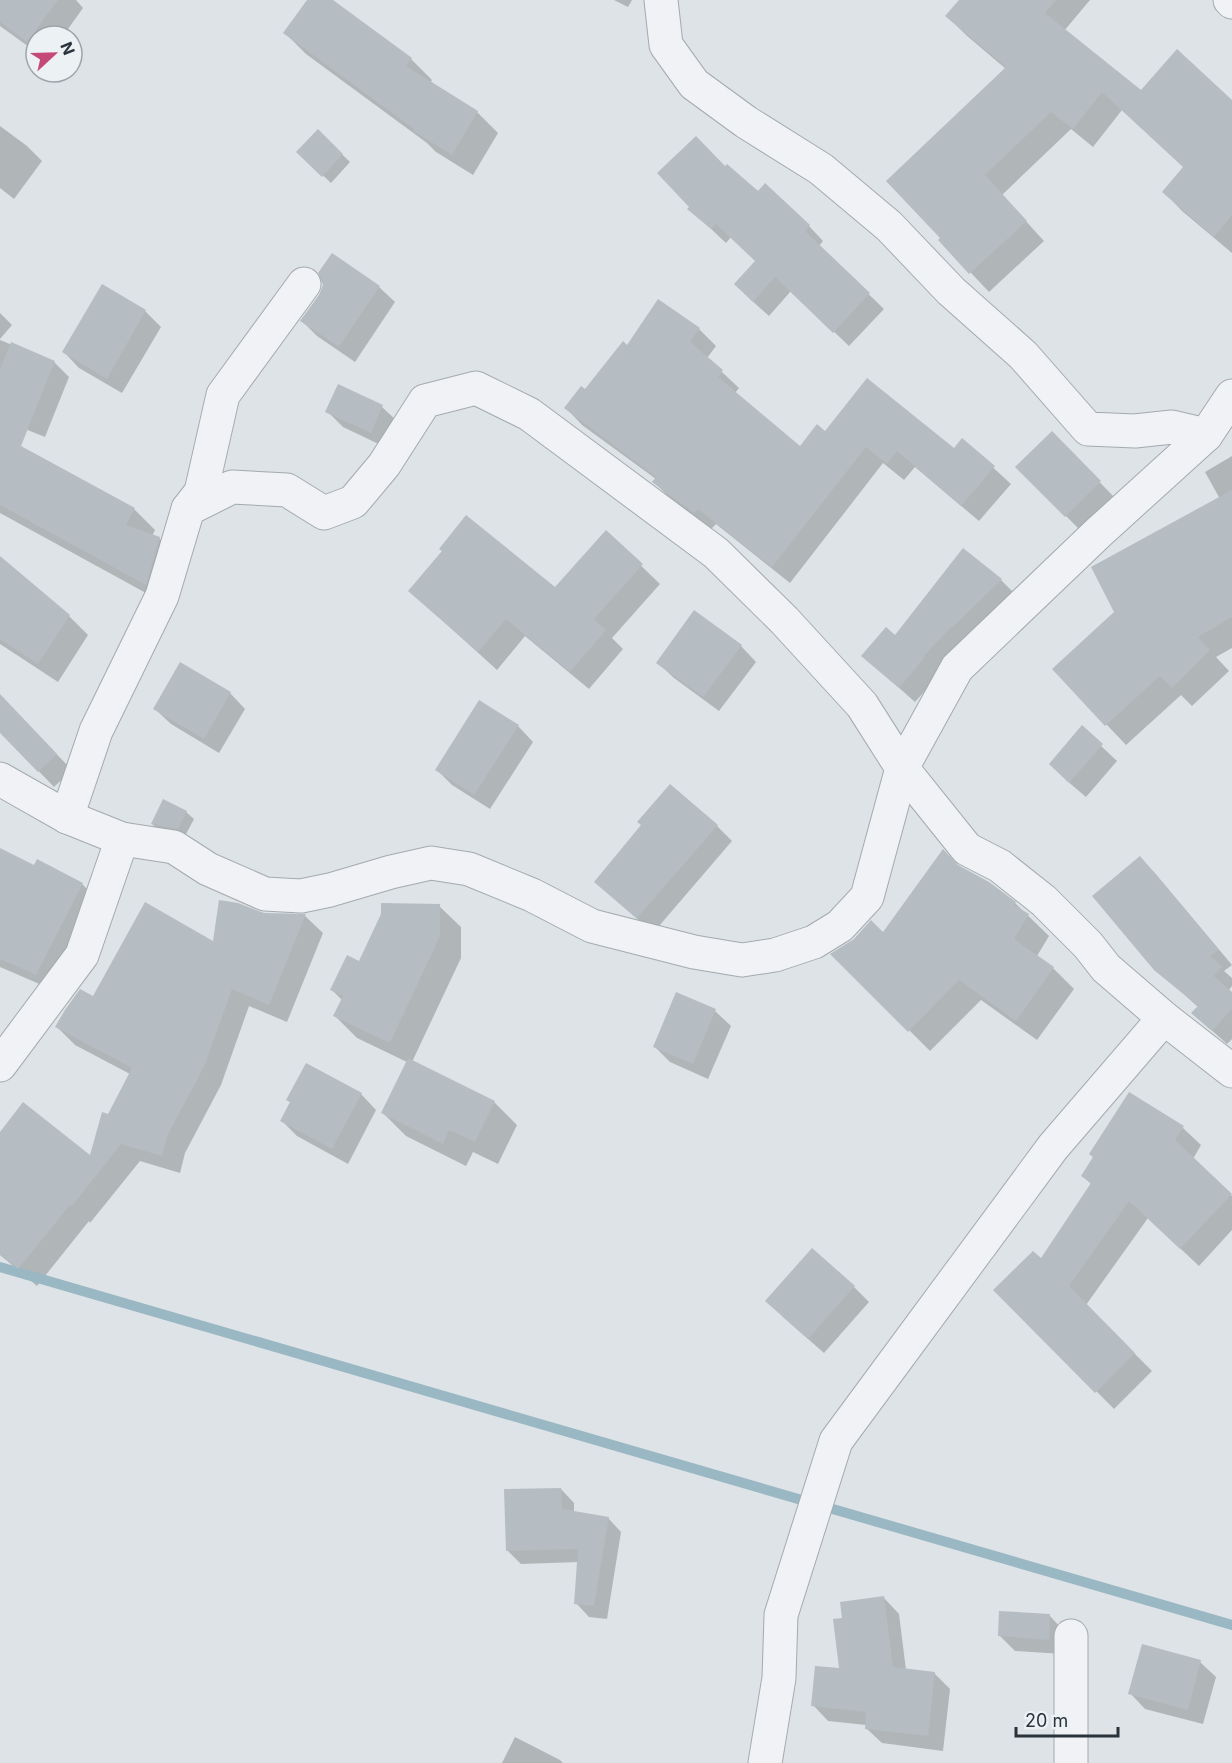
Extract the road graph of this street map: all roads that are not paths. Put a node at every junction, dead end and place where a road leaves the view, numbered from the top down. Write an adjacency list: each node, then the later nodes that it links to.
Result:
1 (661, 0): 4 (street)
2 (304, 284): 5 (street)
3 (1232, 396): 4 (street)
4 (1206, 435): 6 (street)
5 (188, 509): 6 (street); 8 (street)
6 (902, 768): 9 (street); 10 (street)
7 (0, 779): 8 (street)
8 (67, 818): 9 (street)
9 (122, 839): 11 (street)
10 (1164, 1018): 12 (street); 14 (street)
11 (0, 1065)
12 (1232, 1071)
13 (1071, 1636): 15 (street)
14 (765, 1763)
15 (1071, 1763)

